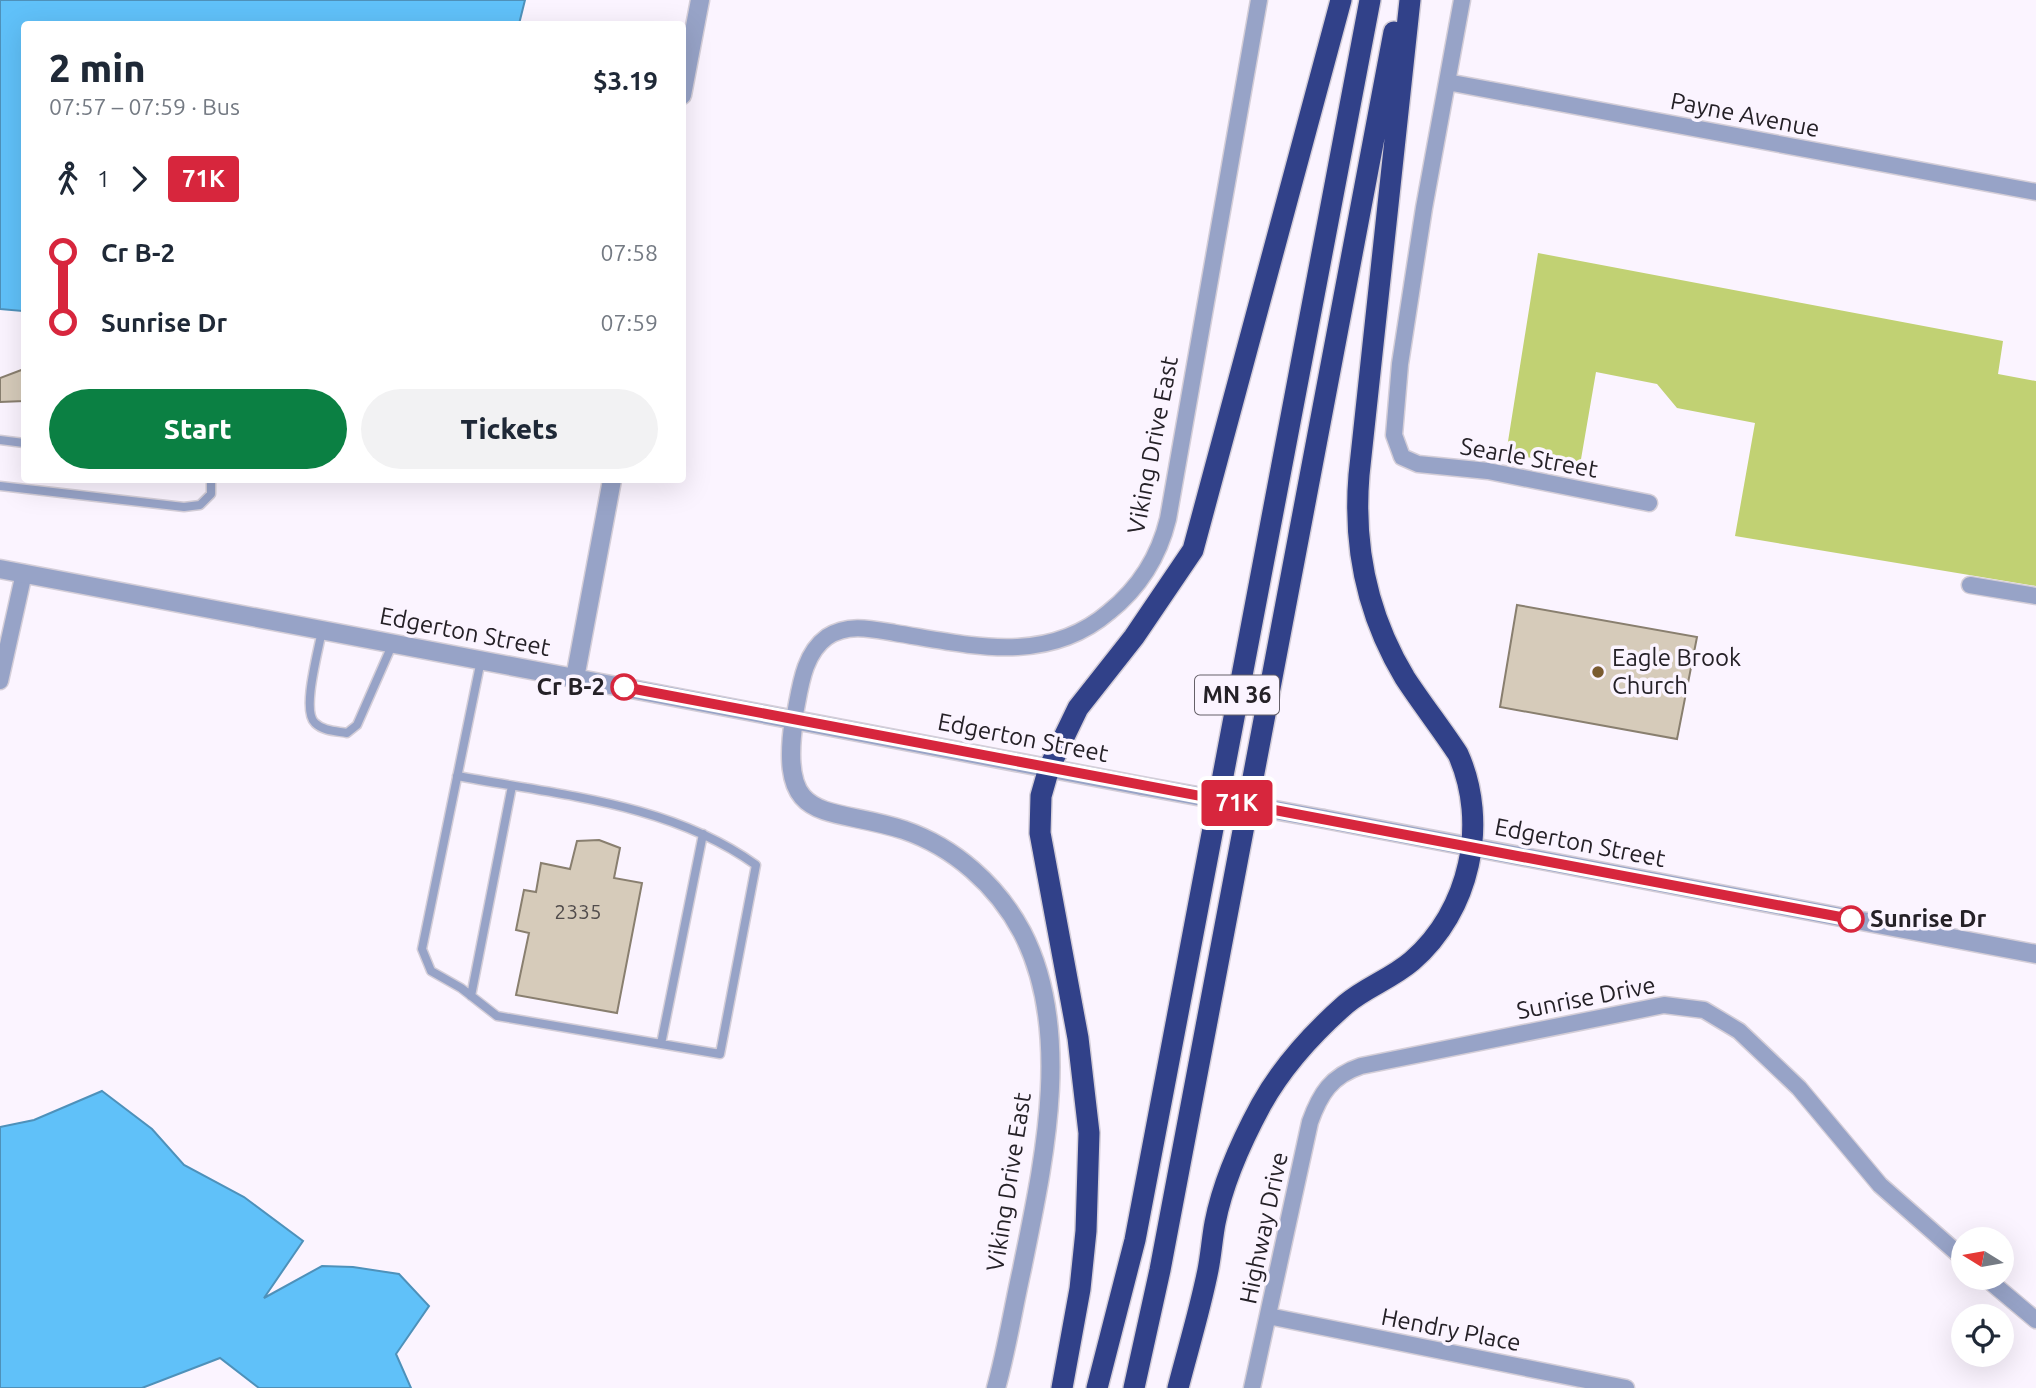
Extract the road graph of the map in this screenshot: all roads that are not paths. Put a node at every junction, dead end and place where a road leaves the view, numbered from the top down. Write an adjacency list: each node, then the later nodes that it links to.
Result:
1 (700, 0): 8 (street)
2 (1259, 0): 26 (street, Viking Drive East)
3 (1341, 0): 27 (highway)
4 (1370, 0): 42 (highway, MN 36)
5 (1400, 0): 43 (highway, MN 36)
6 (1410, 0): 31 (highway)
7 (1462, 0): 9 (street)
8 (686, 75)
9 (1447, 82): 10 (street, Payne Avenue); 16 (street, Searle Street)
10 (2036, 192)
11 (0, 440): 12 (lane)
12 (21, 443)
13 (211, 483): 15 (lane)
14 (611, 483): 24 (street)
15 (0, 486)
16 (1649, 503)
17 (0, 569): 18 (street, Edgerton Street)
18 (24, 573): 21 (street, Edgerton Street); 25 (street)
19 (1970, 585): 20 (street)
20 (2036, 596)
21 (322, 630): 22 (street, Edgerton Street); 22 (lane)
22 (393, 643): 23 (street, Edgerton Street)
23 (481, 660): 24 (street, Edgerton Street); 28 (lane)
24 (575, 678): 26 (street, Edgerton Street)
25 (0, 681)
26 (794, 719): 27 (street, Edgerton Street); 40 (street, Viking Drive East)
27 (1049, 768): 31 (street, Edgerton Street, bridge); 41 (highway)
28 (457, 776): 29 (lane); 33 (lane)
29 (512, 786): 30 (lane); 33 (lane)
30 (703, 834): 34 (lane); 34 (lane)
31 (1471, 847): 32 (street, Edgerton Street); 44 (highway)
32 (2036, 954)
33 (471, 996): 34 (lane)
34 (661, 1044)
35 (1331, 1082): 36 (street, Sunrise Drive); 38 (street, Highway Drive)
36 (1951, 1248)
37 (2000, 1290): 39 (street)
38 (1268, 1317): 45 (street, Highway Drive); 46 (street, Hendry Place)
39 (2036, 1320)
40 (996, 1388)
41 (1062, 1388)
42 (1097, 1388)
43 (1134, 1388)
44 (1178, 1388)
45 (1252, 1388)
46 (1626, 1388)

